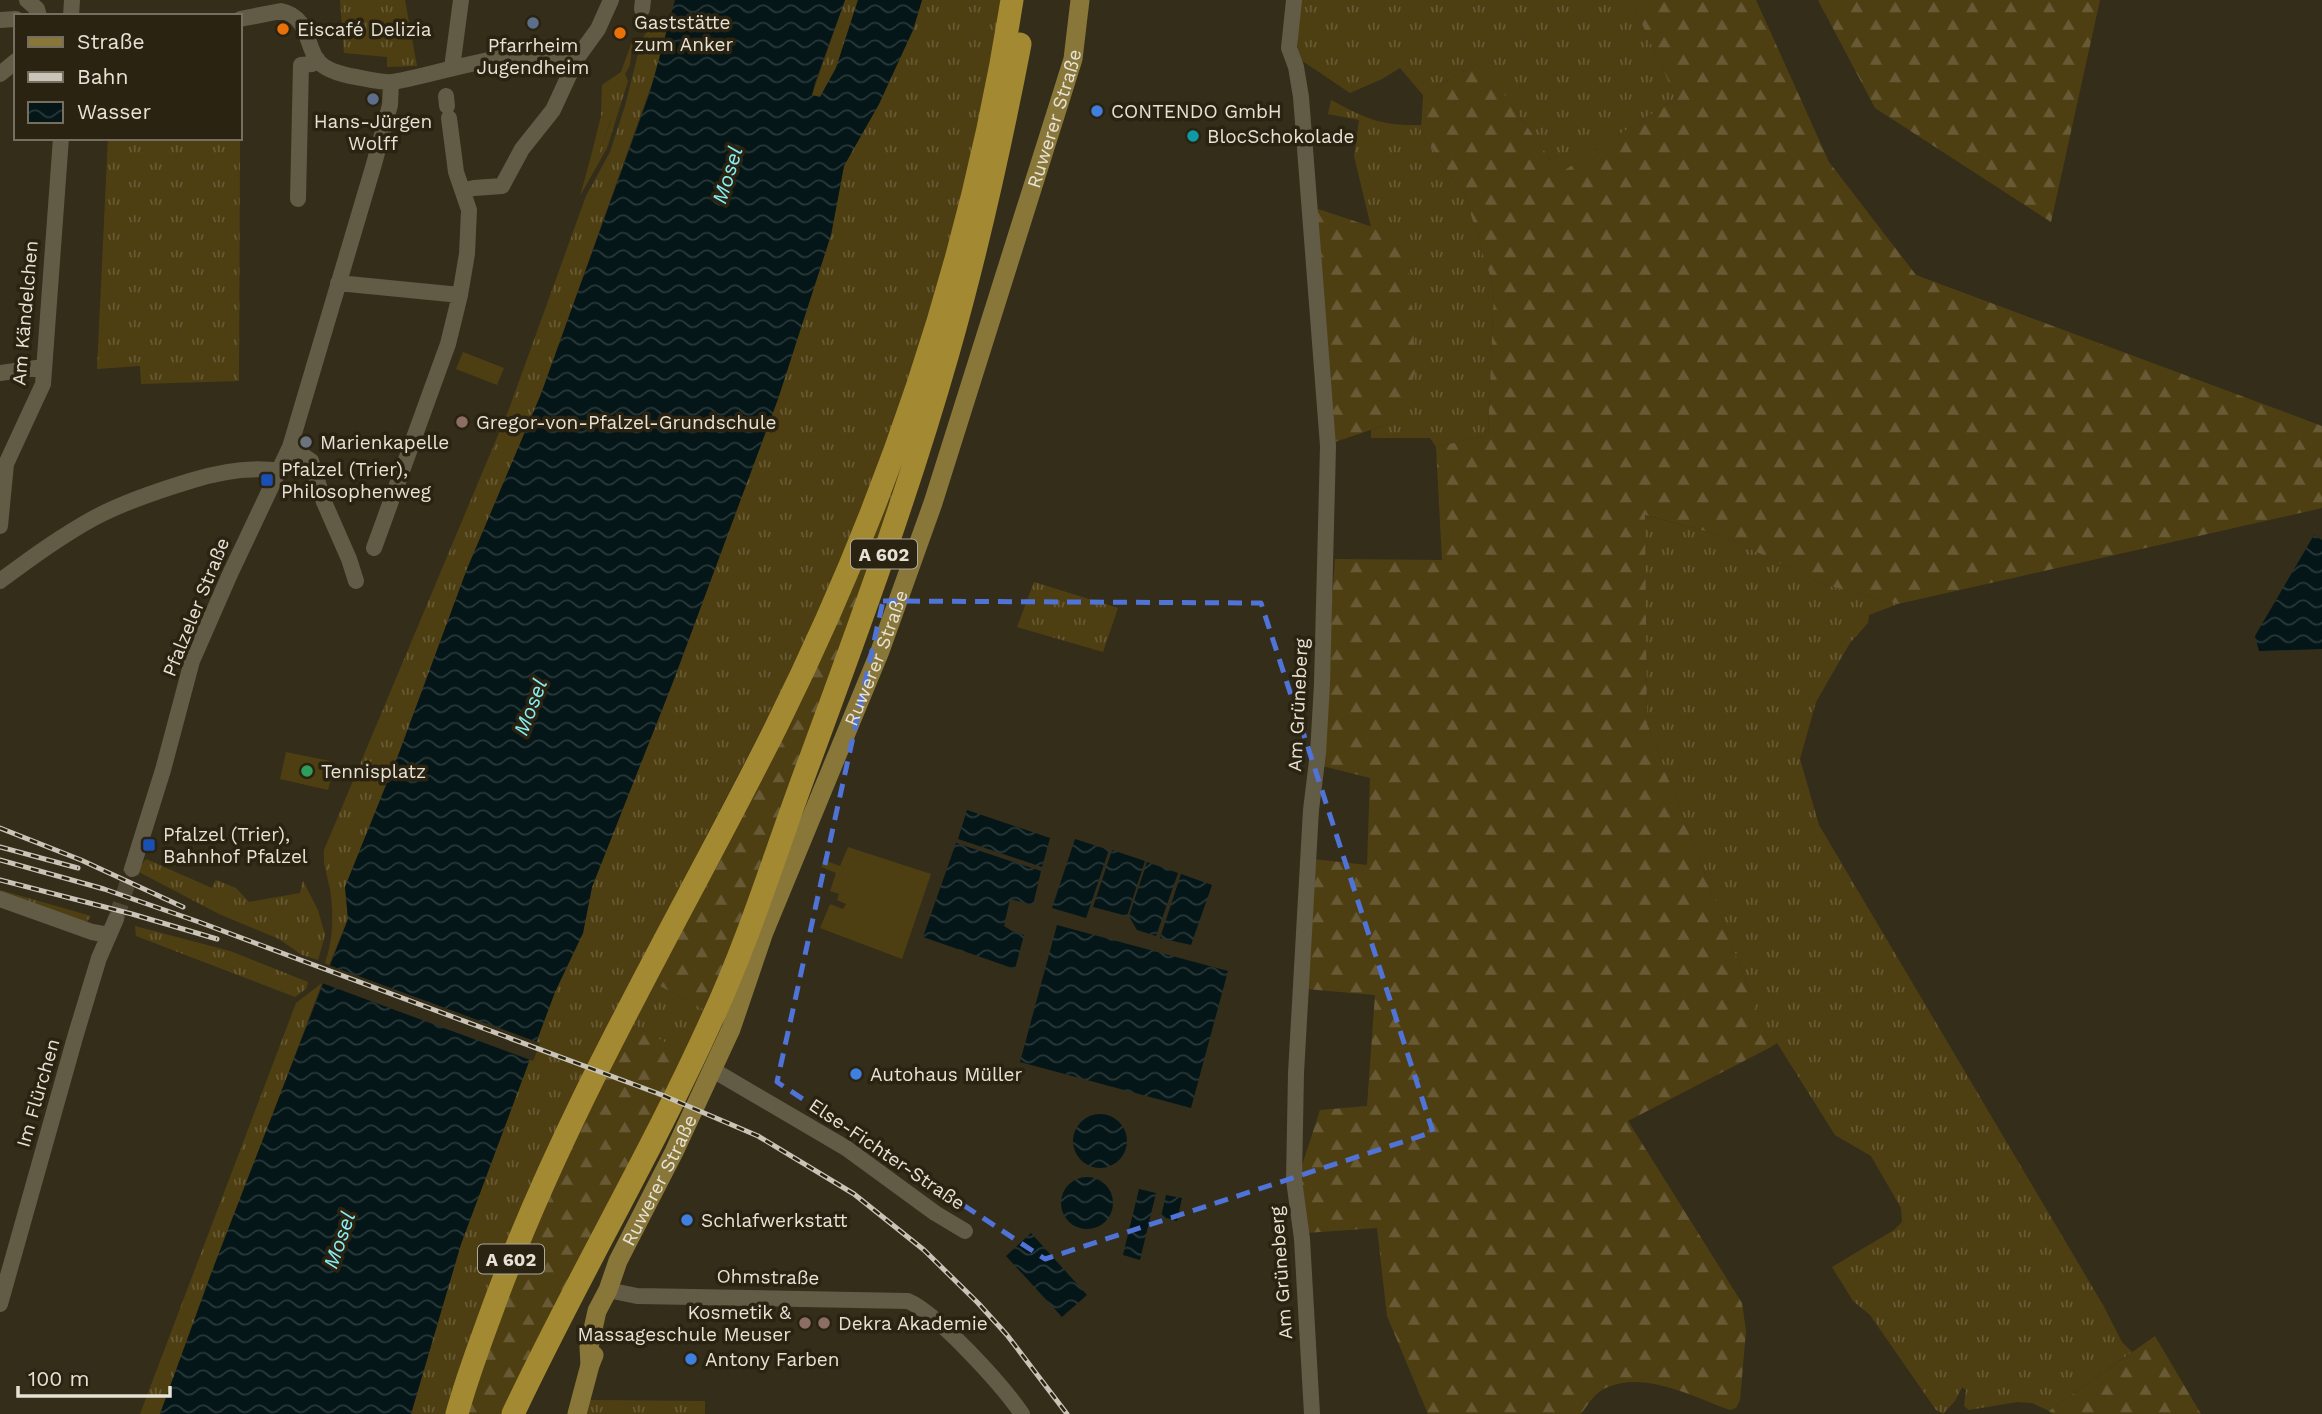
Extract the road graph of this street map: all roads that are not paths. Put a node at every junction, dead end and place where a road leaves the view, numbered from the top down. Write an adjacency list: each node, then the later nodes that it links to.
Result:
1 (27, 0): 9 (street)
2 (461, 0): 14 (street)
3 (611, 0): 11 (street)
4 (1012, 0): 39 (highway, A 602)
5 (1028, 0): 40 (highway, A 602)
6 (1080, 0): 35 (main road, Ruwerer Straße)
7 (1294, 0): 43 (street, Am Grüneberg)
8 (280, 5): 10 (street); 12 (street)
9 (38, 14)
10 (242, 18)
11 (577, 58): 14 (street); 19 (street)
12 (317, 59): 16 (street); 20 (street)
13 (14, 63): 15 (street)
14 (452, 68): 16 (street)
15 (0, 74)
16 (391, 82): 21 (street, Pfalzeler Straße)
17 (448, 107): 19 (street)
18 (61, 140): 23 (street, Am Kändelchen)
19 (463, 191): 22 (street)
20 (298, 199)
21 (338, 282): 22 (street); 25 (street, Pfalzeler Straße)
22 (460, 295): 28 (street)
23 (43, 368): 24 (street); 27 (street, Am Kändelchen)
24 (0, 373)
25 (290, 447): 26 (street, Pfalzeler Straße); 29 (street)
26 (279, 471): 30 (street); 31 (street, Pfalzeler Straße)
27 (0, 526)
28 (374, 548)
29 (356, 581)
30 (0, 582)
31 (132, 869)
32 (0, 899): 34 (street)
33 (116, 919): 34 (street)
34 (109, 935): 38 (street, Im Flürchen)
35 (713, 1070): 36 (street, Else-Fichter-Straße); 37 (main road, Ruwerer Straße)
36 (965, 1231)
37 (608, 1290): 41 (main road, Ruwerer Straße); 42 (street, Ohmstraße)
38 (0, 1304)
39 (457, 1414)
40 (513, 1414)
41 (577, 1414)
42 (1022, 1414)
43 (1312, 1414)

